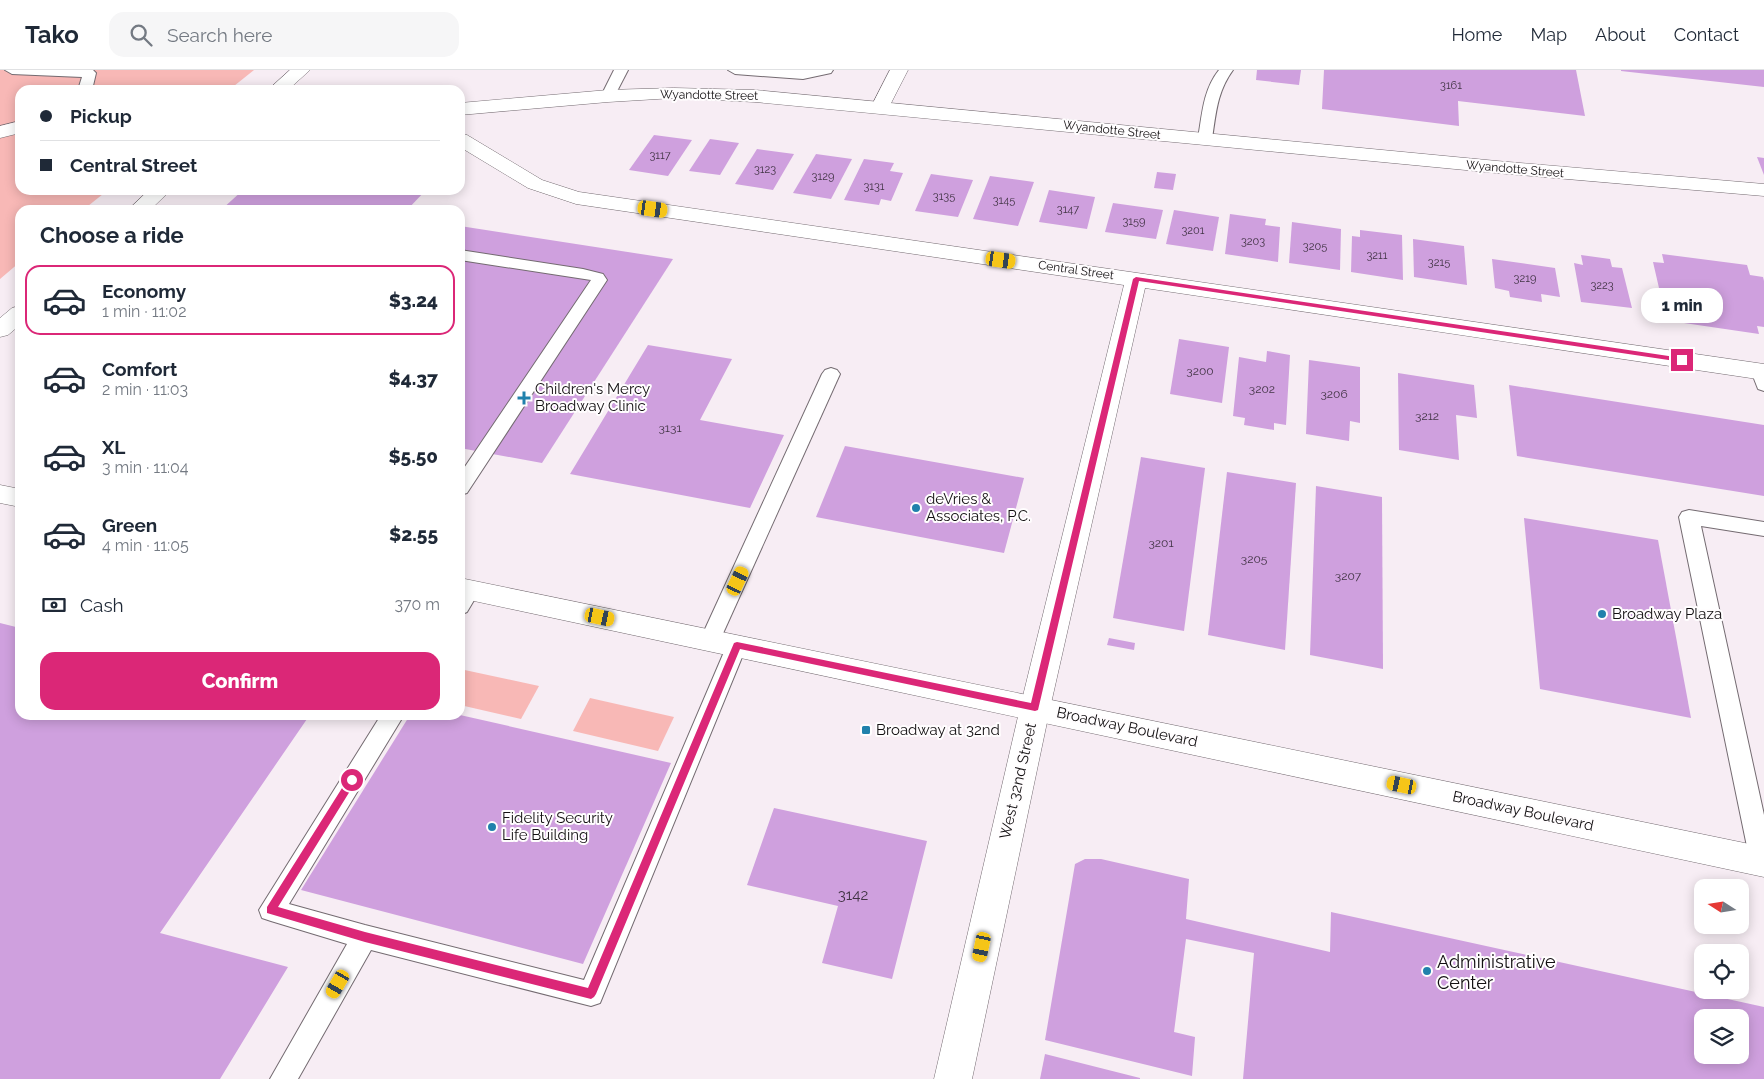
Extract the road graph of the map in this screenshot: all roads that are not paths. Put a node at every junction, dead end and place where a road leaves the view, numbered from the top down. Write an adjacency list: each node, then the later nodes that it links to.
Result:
1 (12, 70): 9 (lane)
2 (301, 70): 10 (street)
3 (621, 70): 11 (lane)
4 (735, 70): 8 (lane)
5 (826, 70): 8 (lane)
6 (899, 70): 13 (street)
7 (1226, 70): 19 (lane)
8 (766, 73): 12 (lane)
9 (86, 85)
10 (283, 85)
11 (608, 96): 12 (street, Wyandotte Street); 14 (street, Wyandotte Street)
12 (755, 96): 13 (street, Wyandotte Street)
13 (880, 107): 19 (street, Wyandotte Street)
14 (465, 109)
15 (0, 122): 16 (street)
16 (15, 125)
17 (15, 128): 18 (street)
18 (0, 132)
19 (1205, 139): 21 (street, Wyandotte Street)
20 (465, 142): 25 (street, Central Street)
21 (1764, 190)
22 (155, 195): 23 (street)
23 (144, 205)
24 (465, 256): 30 (lane)
25 (1136, 279): 29 (street, Central Street); 36 (street, West 32nd Street)
26 (15, 317): 27 (street)
27 (0, 330)
28 (831, 374): 35 (lane)
29 (1763, 376)
30 (465, 481)
31 (0, 494): 32 (street)
32 (15, 497)
33 (1764, 529): 38 (lane)
34 (465, 595): 35 (street, Broadway Boulevard)
35 (724, 642): 36 (street, Broadway Boulevard); 39 (lane)
36 (1035, 708): 38 (street, Broadway Boulevard); 41 (street, West 32nd Street)
37 (389, 720): 39 (lane)
38 (1763, 862)
39 (365, 937): 40 (lane)
40 (283, 1079)
41 (953, 1079)

